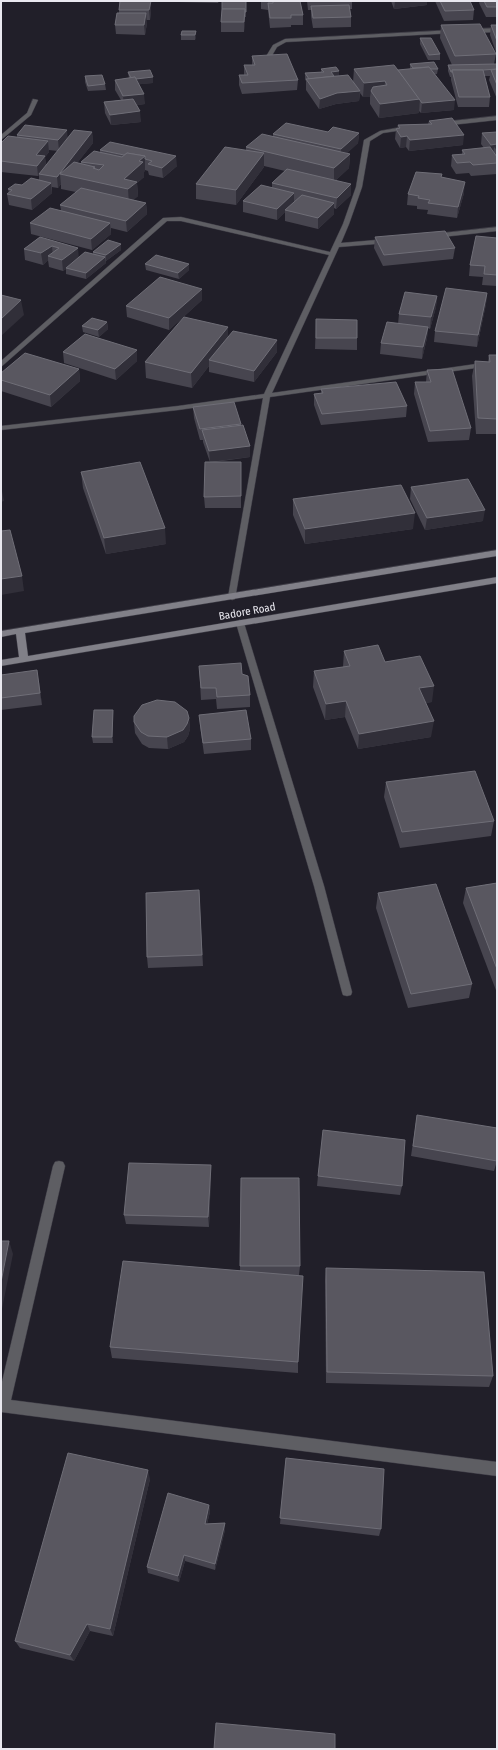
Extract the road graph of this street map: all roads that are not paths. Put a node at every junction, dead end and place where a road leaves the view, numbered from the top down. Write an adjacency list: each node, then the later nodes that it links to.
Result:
1 (497, 30): 2 (street)
2 (466, 31)
3 (458, 32): 4 (street)
4 (265, 63)
5 (36, 100): 9 (street)
6 (497, 118): 7 (street)
7 (434, 125)
8 (419, 127): 13 (street)
9 (1, 138)
10 (497, 229): 11 (street)
11 (425, 237)
12 (393, 241): 13 (street)
13 (336, 245): 14 (street)
14 (332, 254): 16 (street); 17 (street)
15 (497, 364): 17 (street)
16 (1, 365)
17 (267, 396): 18 (street); 21 (street)
18 (1, 428)
19 (497, 553): 21 (main road, Badore Road)
20 (497, 580): 22 (main road, Badore Road)
21 (232, 597): 23 (main road, Badore Road)
22 (240, 623): 25 (main road, Badore Road); 27 (street)
23 (20, 631): 24 (main road, Badore Road); 25 (main road)
24 (1, 634)
25 (24, 659): 26 (main road, Badore Road)
26 (1, 663)
27 (347, 992)
28 (59, 1166): 29 (street)
29 (2, 1405): 30 (street)
30 (497, 1469)

